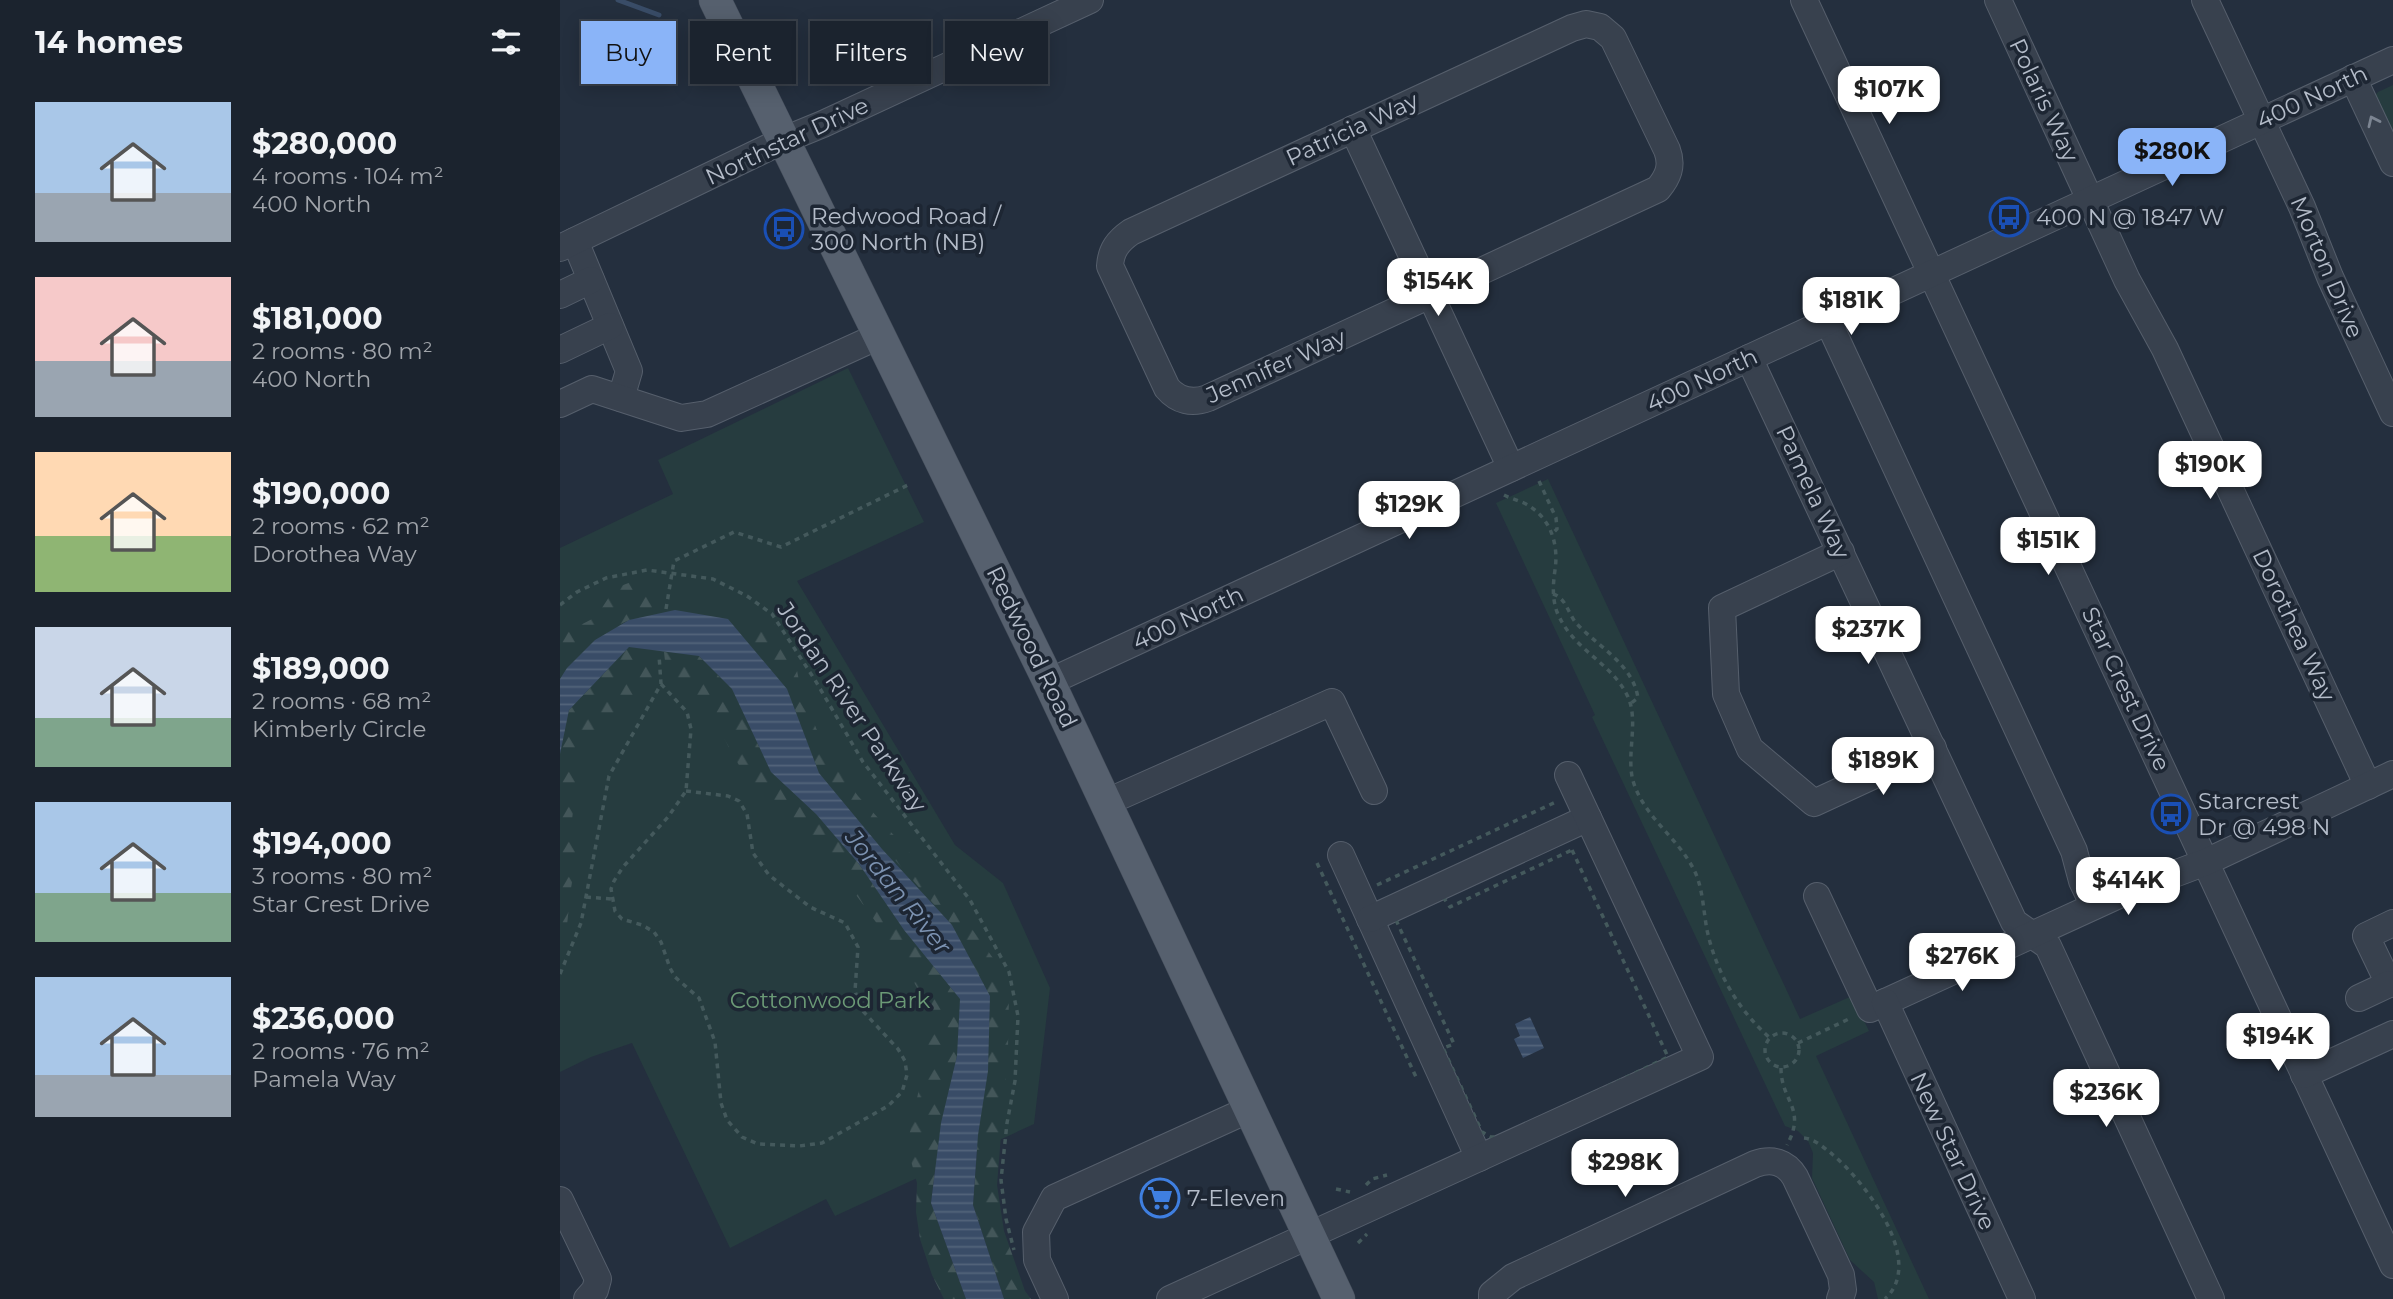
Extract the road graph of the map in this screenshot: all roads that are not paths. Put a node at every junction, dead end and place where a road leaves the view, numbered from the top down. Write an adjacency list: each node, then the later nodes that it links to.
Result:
1 (715, 0): 11 (main road, Redwood Road)
2 (1090, 0): 11 (street, Northstar Drive)
3 (1804, 0): 16 (street, Star Crest Drive)
4 (1998, 0): 13 (street, Polaris Way)
5 (2205, 0): 9 (street)
6 (1600, 27): 10 (street, Patricia Way); 19 (street, Jennifer Way)
7 (2393, 60): 8 (street, 400 North)
8 (2353, 78): 9 (street, 400 North); 12 (street, one-way to 8)
9 (2261, 120): 13 (street, 400 North); 27 (street, Morton Drive)
10 (1353, 129): 15 (street, Patricia Way); 19 (street)
11 (784, 140): 14 (street, Northstar Drive); 22 (main road, Redwood Road)
12 (2393, 163)
13 (2090, 200): 16 (street, 400 North); 34 (street, Dorothea Way)
14 (567, 244): 17 (street)
15 (1112, 251): 19 (street, Jennifer Way)
16 (1932, 273): 20 (street, 400 North); 39 (street, Star Crest Drive)
17 (591, 280): 18 (street); 21 (street)
18 (560, 295)
19 (1430, 295): 28 (street)
20 (1828, 321): 24 (street, 400 North); 41 (street)
21 (610, 326): 23 (street); 25 (street)
22 (881, 335): 25 (street); 30 (main road, Redwood Road)
23 (560, 350)
24 (1749, 358): 28 (street, 400 North); 29 (street, Pamela Way)
25 (621, 398): 26 (street)
26 (560, 404)
27 (2393, 413)
28 (1511, 468): 30 (street, 400 North)
29 (1841, 552): 31 (street, Pamela Way); 31 (street)
30 (1049, 682): 36 (main road, Redwood Road)
31 (1933, 748): 44 (street, Pamela Way)
32 (2393, 774): 34 (street)
33 (1567, 786): 37 (street)
34 (2368, 786): 39 (street)
35 (1374, 791): 36 (street)
36 (1107, 802): 50 (main road, Redwood Road)
37 (1588, 818): 42 (street); 51 (street)
38 (1329, 859): 42 (street)
39 (2206, 862): 41 (street); 49 (street, Star Crest Drive)
40 (1817, 896): 47 (street, New Star Drive)
41 (2094, 906): 44 (street)
42 (1383, 919): 51 (street)
43 (2393, 923): 45 (street)
44 (2033, 934): 47 (street); 63 (street, Pamela Way)
45 (2391, 984): 46 (street)
46 (2359, 998)
47 (1871, 1009): 62 (street, New Star Drive)
48 (2393, 1034): 49 (street)
49 (2304, 1075): 54 (street, Star Crest Drive)
50 (1251, 1109): 53 (main road, Redwood Road); 58 (street)
51 (1479, 1158): 53 (street)
52 (560, 1200): 57 (street)
53 (1309, 1235): 55 (street); 56 (main road, Redwood Road)
54 (2393, 1265)
55 (1198, 1293): 59 (street)
56 (1332, 1297)
57 (587, 1299)
58 (1055, 1299)
59 (1170, 1299)
60 (1492, 1299): 61 (street)
61 (1840, 1299)
62 (2022, 1299)
63 (2211, 1299)

